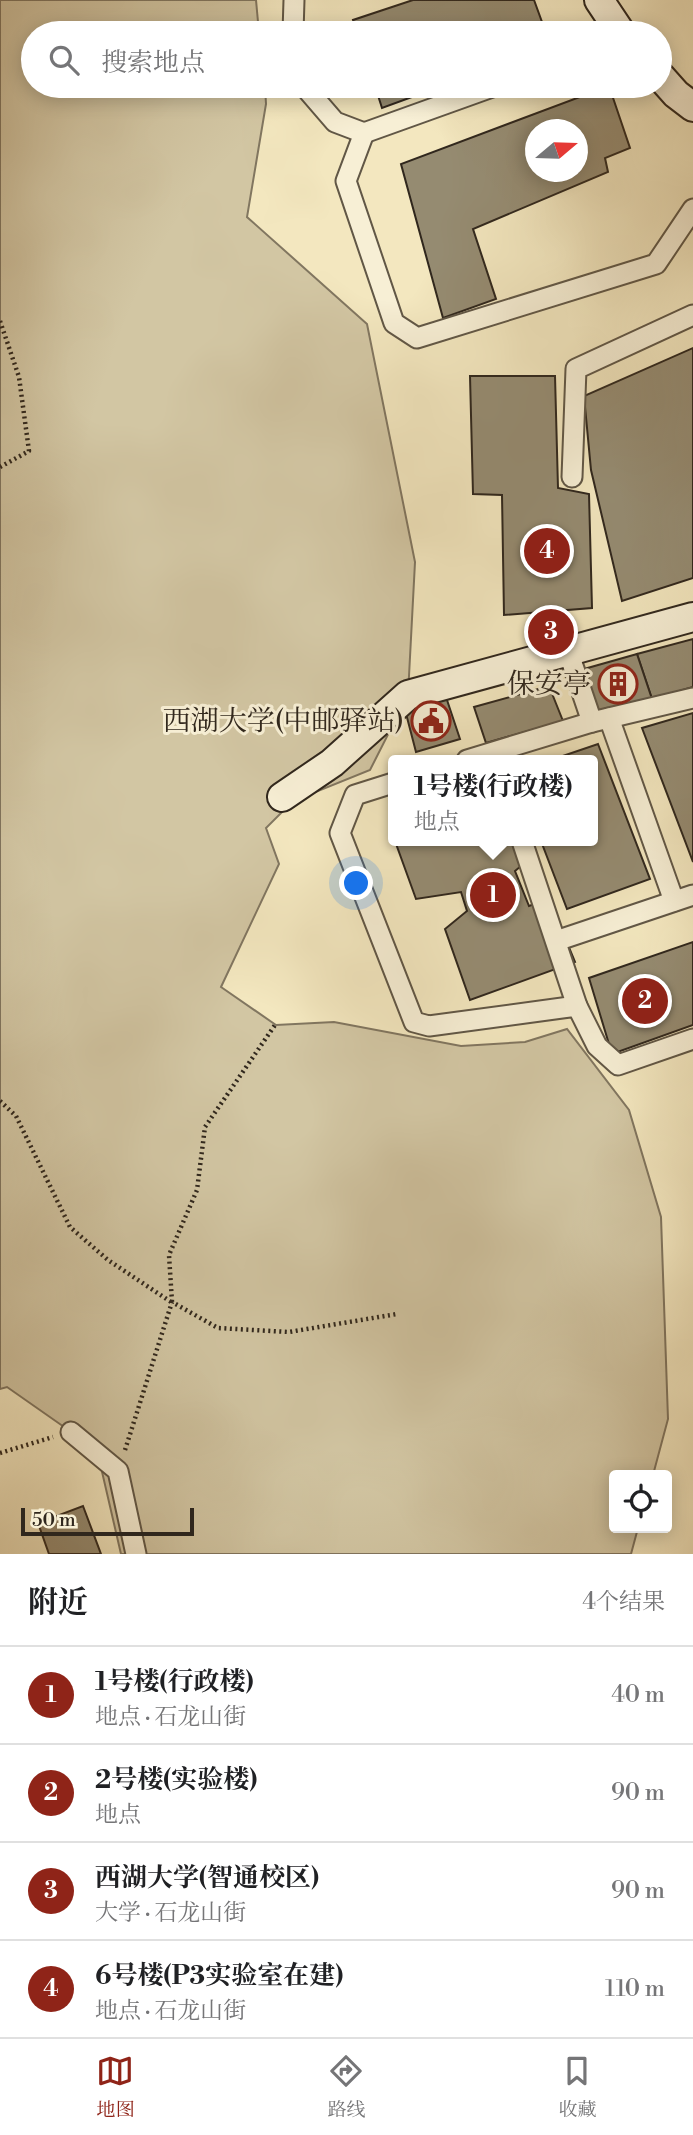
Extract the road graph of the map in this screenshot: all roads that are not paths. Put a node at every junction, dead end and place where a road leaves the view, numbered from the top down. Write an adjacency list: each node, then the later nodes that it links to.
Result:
1 (294, 0): 3 (street)
2 (599, 0): 4 (street)
3 (293, 21)
4 (613, 21)
5 (672, 90): 8 (street)
6 (314, 98): 9 (street)
7 (461, 98): 9 (street)
8 (693, 107)
9 (364, 132): 10 (street)
10 (693, 209)
11 (693, 315): 12 (street)
12 (572, 477)
13 (693, 617): 14 (street)
14 (568, 651): 16 (street); 19 (street)
15 (693, 698): 16 (street)
16 (600, 720): 17 (street); 21 (street)
17 (497, 755)
18 (388, 785): 23 (street)
19 (282, 797)
20 (524, 846): 22 (street)
21 (684, 898): 22 (street)
22 (556, 941): 23 (street)
23 (577, 1006): 24 (street)
24 (693, 1039)
25 (71, 1432): 26 (street)
26 (136, 1554)

